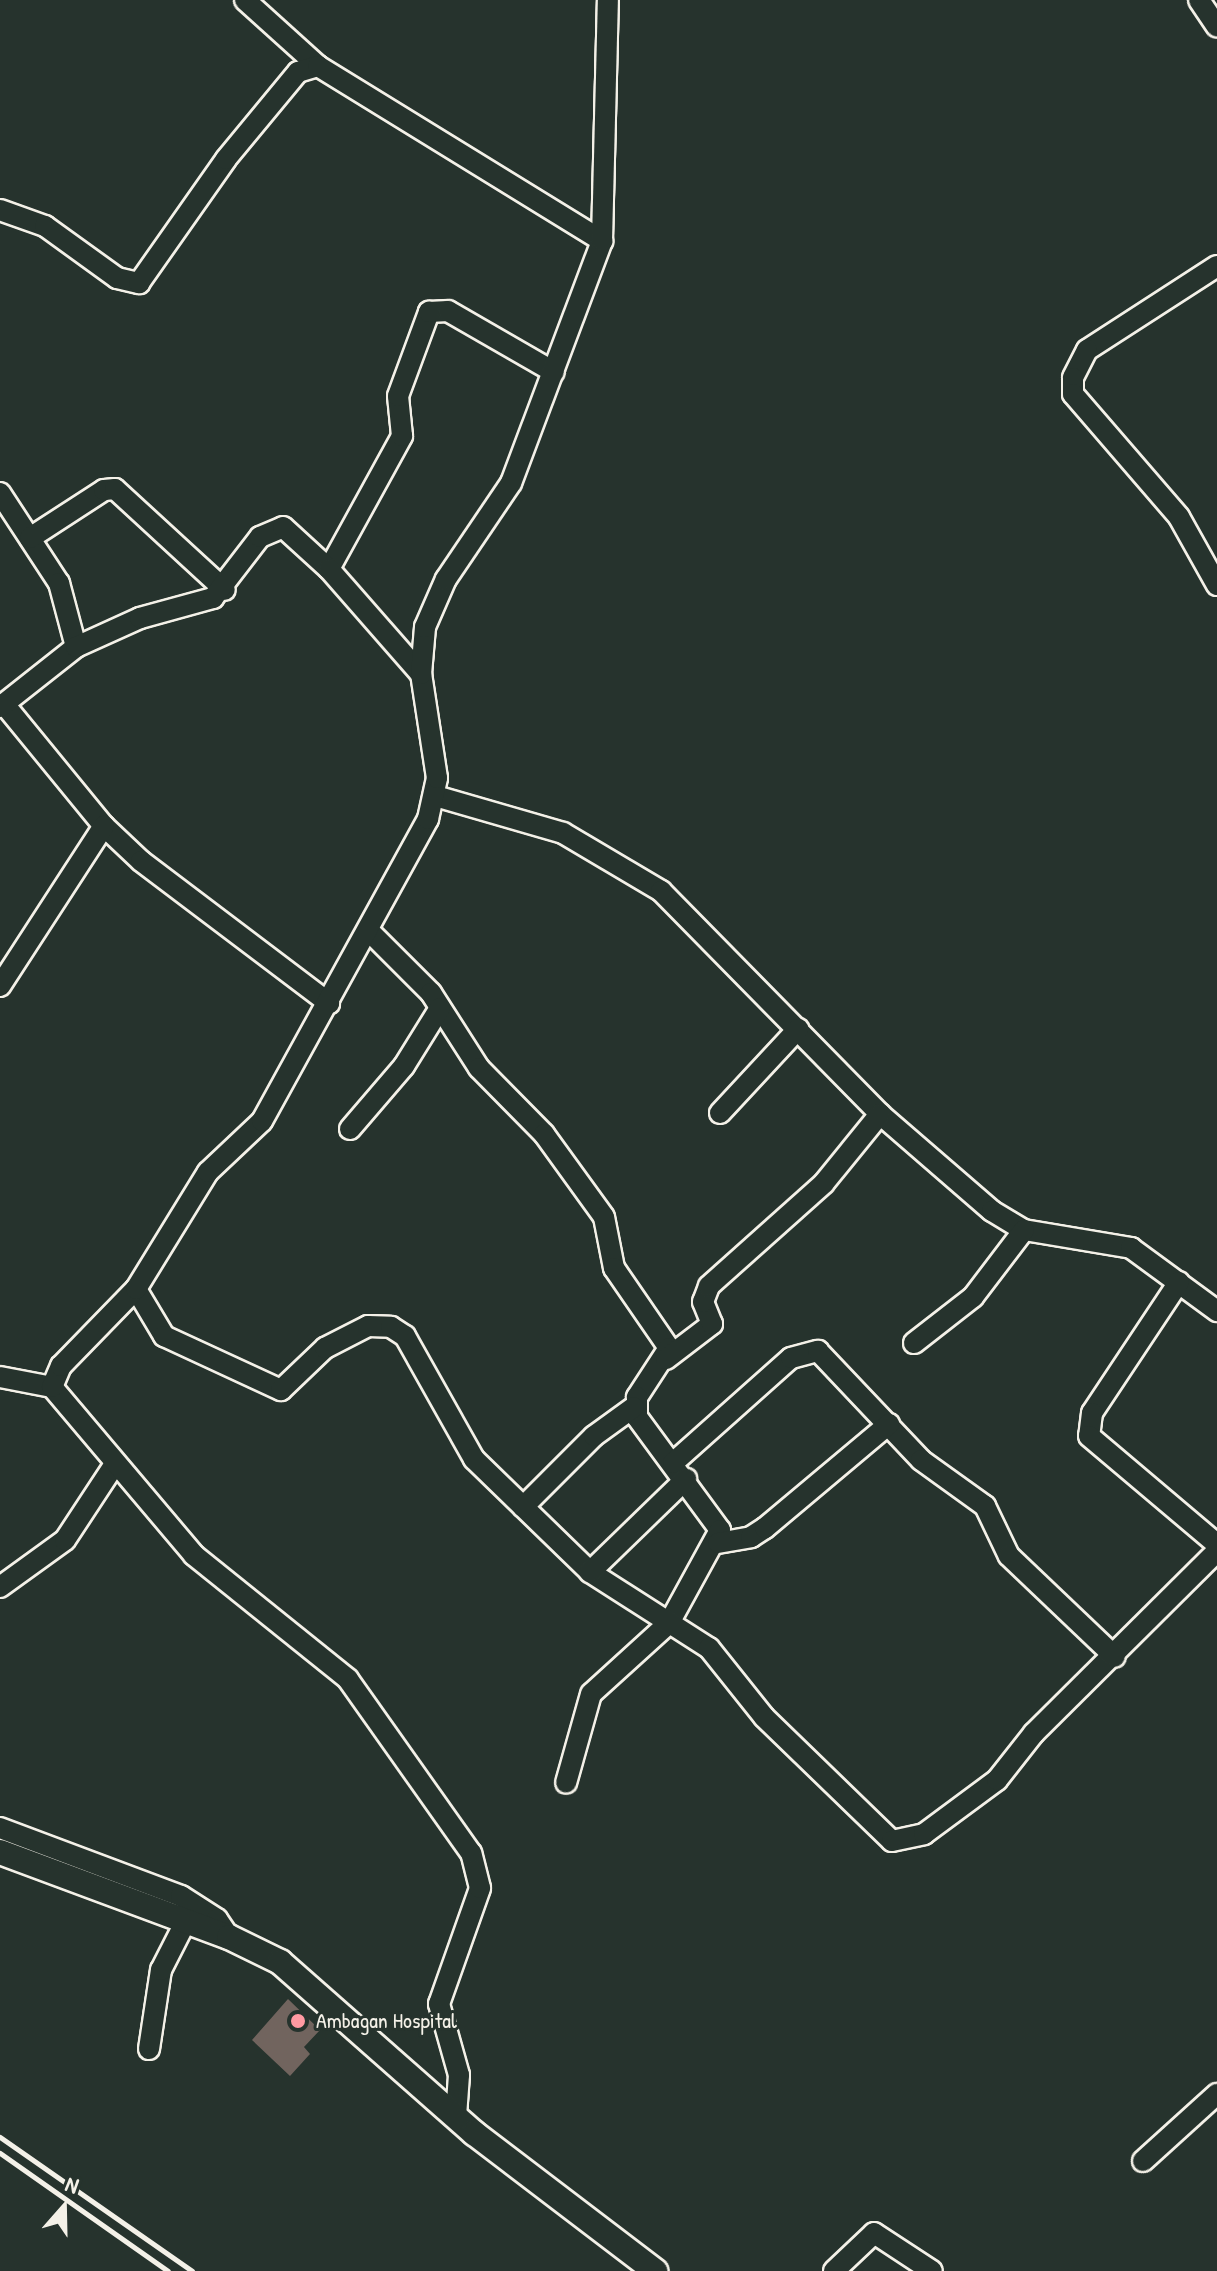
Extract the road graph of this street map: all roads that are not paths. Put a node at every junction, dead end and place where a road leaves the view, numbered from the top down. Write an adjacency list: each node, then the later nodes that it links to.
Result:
1 (245, 0): 5 (street)
2 (608, 0): 7 (street)
3 (1199, 0): 4 (street)
4 (1217, 27)
5 (318, 66): 6 (street); 7 (street)
6 (0, 210)
7 (602, 241): 9 (street)
8 (1217, 266): 13 (street)
9 (554, 372): 12 (street); 16 (street)
10 (0, 493): 11 (street)
11 (30, 538): 14 (street); 15 (street)
12 (329, 569): 14 (street); 16 (street)
13 (1217, 585)
14 (225, 590): 15 (street)
15 (76, 647): 18 (street)
16 (421, 674): 19 (street)
17 (0, 679): 18 (street)
18 (7, 701): 20 (street)
19 (435, 796): 21 (street); 25 (street)
20 (104, 826): 22 (street); 23 (street)
21 (368, 930): 23 (street); 24 (street)
22 (0, 986)
23 (329, 1003): 31 (street)
24 (440, 1008): 28 (street); 34 (street)
25 (798, 1029): 26 (street); 27 (street)
26 (720, 1113)
27 (880, 1114): 29 (street); 34 (street)
28 (350, 1129)
29 (1024, 1230): 30 (street); 33 (street)
30 (1179, 1282): 32 (street); 43 (street)
31 (136, 1289): 36 (street); 41 (street)
32 (1217, 1311)
33 (914, 1343)
34 (666, 1359): 37 (street)
35 (0, 1377): 36 (street)
36 (52, 1387): 39 (street)
37 (634, 1407): 40 (street); 41 (street)
38 (889, 1424): 40 (street); 42 (street); 48 (street)
39 (115, 1464): 46 (street); 56 (street)
40 (679, 1471): 42 (street); 45 (street)
41 (523, 1507): 45 (street)
42 (718, 1543): 47 (street)
43 (1217, 1544)
44 (1217, 1551): 48 (street)
45 (590, 1572): 47 (street)
46 (0, 1587)
47 (669, 1623): 48 (street); 49 (street)
48 (1115, 1657)
49 (566, 1783)
50 (0, 1828): 53 (street)
51 (0, 1852): 52 (main road)
52 (186, 1921): 53 (main road); 54 (street)
53 (229, 1937): 56 (main road)
54 (149, 2049)
55 (1217, 2094): 57 (street)
56 (456, 2116): 58 (main road)
57 (1143, 2161)
58 (655, 2271)
59 (834, 2271): 60 (street)
60 (932, 2271)

